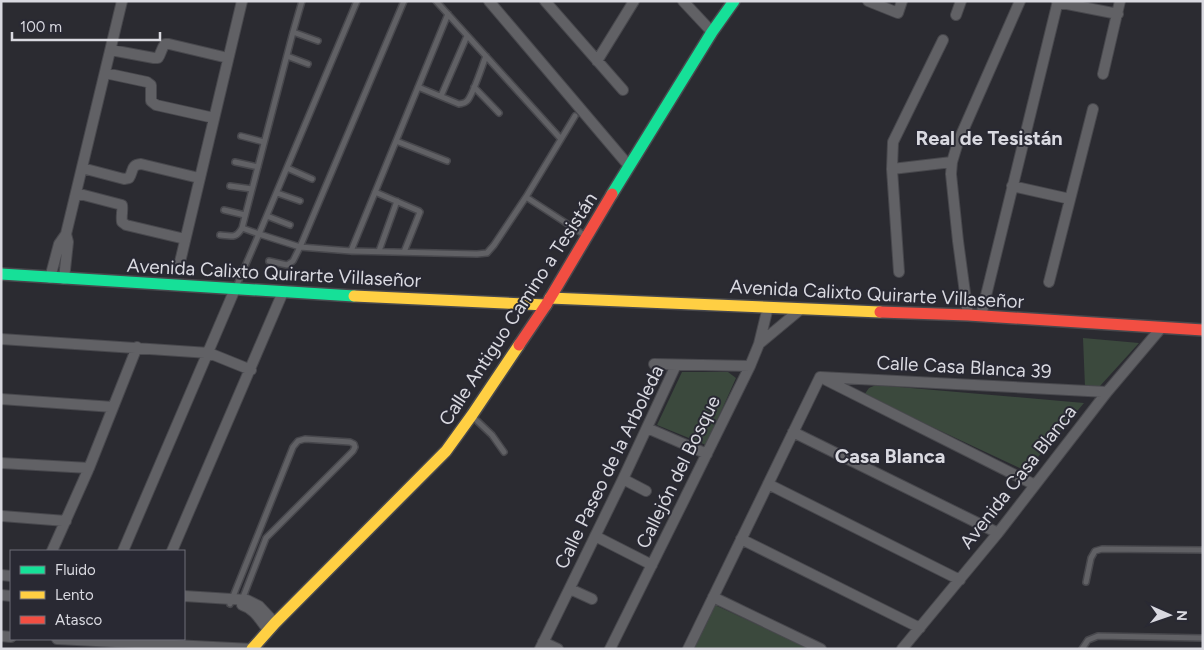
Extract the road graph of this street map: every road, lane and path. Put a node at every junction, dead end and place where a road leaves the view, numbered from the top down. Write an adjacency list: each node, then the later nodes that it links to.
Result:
1 (122, 1): 26 (street)
2 (242, 1): 29 (street)
3 (302, 1): 21 (lane)
4 (357, 1): 52 (lane)
5 (404, 1): 76 (lane)
6 (436, 1): 18 (lane)
7 (489, 1): 49 (street)
8 (544, 1): 30 (street)
9 (634, 1): 30 (street)
10 (683, 1): 22 (street)
11 (734, 1): 22 (street, Calle Antiguo Camino a Tesistán)
12 (868, 1): 13 (street)
13 (902, 1)
14 (962, 1): 20 (street)
15 (1020, 1): 48 (street)
16 (1120, 1): 19 (street)
17 (1058, 2): 19 (street); 57 (street)
18 (448, 14): 23 (lane); 35 (lane)
19 (1118, 14): 33 (street)
20 (956, 15)
21 (293, 32): 25 (lane); 27 (lane)
22 (712, 32): 49 (street, Calle Antiguo Camino a Tesistán)
23 (467, 36): 28 (lane); 37 (lane)
24 (943, 40): 53 (street)
25 (318, 41)
26 (111, 50): 29 (street); 32 (street)
27 (287, 56): 31 (lane); 45 (lane)
28 (486, 56): 34 (lane); 43 (lane)
29 (228, 58): 41 (street)
30 (597, 61): 36 (street)
31 (308, 64)
32 (105, 73): 41 (street); 51 (street)
33 (1103, 74)
34 (474, 86): 37 (lane); 39 (lane)
35 (418, 87): 37 (lane); 44 (lane)
36 (623, 90)
37 (440, 96)
38 (1093, 109): 63 (street)
39 (499, 113)
40 (575, 116): 43 (lane)
41 (214, 118): 54 (street)
42 (240, 136): 45 (lane)
43 (561, 139): 62 (lane)
44 (396, 141): 46 (lane); 59 (lane)
45 (264, 142): 50 (lane)
46 (447, 161)
47 (235, 162): 50 (lane)
48 (952, 162): 53 (street); 92 (street)
49 (629, 166): 74 (street, Calle Antiguo Camino a Tesistán)
50 (258, 167): 58 (lane)
51 (82, 168): 54 (street); 60 (street)
52 (287, 168): 55 (lane); 61 (lane)
53 (892, 169): 82 (street)
54 (200, 178): 75 (street)
55 (312, 179)
56 (230, 186): 58 (lane)
57 (1012, 186): 63 (street); 93 (street)
58 (252, 189): 67 (lane)
59 (375, 192): 65 (lane); 77 (lane)
60 (76, 193): 71 (street); 75 (street)
61 (277, 193): 64 (lane); 68 (lane)
62 (526, 197): 74 (lane); 79 (lane)
63 (1070, 199): 86 (street)
64 (300, 201)
65 (396, 201): 78 (lane); 79 (lane)
66 (224, 210): 67 (lane)
67 (245, 215): 70 (lane)
68 (267, 216): 69 (lane); 72 (lane)
69 (290, 225)
70 (242, 228): 72 (lane); 73 (lane)
71 (66, 234): 84 (street); 85 (street)
72 (259, 234): 76 (lane); 87 (lane)
73 (220, 235)
74 (587, 236): 89 (street, Calle Antiguo Camino a Tesistán)
75 (185, 239): 81 (street)
76 (300, 247): 77 (lane); 80 (lane)
77 (352, 250): 78 (lane)
78 (380, 251): 79 (lane)
79 (404, 252)
80 (269, 260)
81 (180, 262)
82 (900, 272)
83 (1, 274): 84 (street, Avenida Calixto Quirarte Villaseñor)
84 (50, 278): 85 (street, Avenida Calixto Quirarte Villaseñor)
85 (64, 279): 87 (street, Avenida Calixto Quirarte Villaseñor)
86 (1049, 282)
87 (235, 289): 88 (street, Avenida Calixto Quirarte Villaseñor); 99 (street)
88 (283, 292): 89 (street, Avenida Calixto Quirarte Villaseñor); 103 (street)
89 (548, 301): 90 (street, Avenida Calixto Quirarte Villaseñor); 108 (street, Calle Antiguo Camino a Tesistán)
90 (768, 307): 91 (street, Avenida Calixto Quirarte Villaseñor); 97 (street, Callejón del Bosque)
91 (802, 309): 92 (street, Avenida Calixto Quirarte Villaseñor); 97 (street)
92 (968, 315): 93 (street, Avenida Calixto Quirarte Villaseñor)
93 (981, 316): 94 (street, Avenida Calixto Quirarte Villaseñor)
94 (1162, 327): 95 (street, Avenida Calixto Quirarte Villaseñor); 105 (street, Avenida Casa Blanca)
95 (1203, 330)
96 (1, 339): 98 (street)
97 (759, 344): 102 (street, Callejón del Bosque)
98 (137, 347): 99 (street); 107 (street)
99 (209, 353): 103 (street); 127 (street)
100 (654, 364): 101 (street)
101 (676, 365): 102 (street, Calle Paseo de la Arboleda); 109 (street, Calle Paseo de la Arboleda)
102 (750, 366): 112 (street, Callejón del Bosque)
103 (251, 370): 128 (street)
104 (820, 377): 105 (street, Calle Casa Blanca 39); 110 (street); 117 (street)
105 (1107, 392): 117 (street, Avenida Casa Blanca)
106 (1, 399): 107 (street)
107 (113, 406): 114 (street)
108 (472, 415): 111 (lane); 139 (street, Calle Antiguo Camino a Tesistán)
109 (648, 428): 112 (street); 115 (street, Calle Paseo de la Arboleda)
110 (793, 432): 116 (street); 121 (street)
111 (504, 452)
112 (707, 454): 130 (street, Callejón del Bosque)
113 (1, 463): 114 (street)
114 (89, 468): 120 (street)
115 (623, 480): 118 (street); 123 (street, Calle Paseo de la Arboleda)
116 (768, 484): 125 (street); 131 (street)
117 (1035, 485): 121 (street, Avenida Casa Blanca)
118 (646, 492)
119 (2, 516): 120 (street)
120 (66, 521): 126 (street)
121 (998, 533): 131 (street, Avenida Casa Blanca)
122 (258, 535): 124 (lane); 124 (lane); 137 (lane)
123 (595, 536): 130 (street); 133 (street, Calle Paseo de la Arboleda)
124 (266, 538): 137 (lane)
125 (741, 539): 135 (street); 140 (street)
126 (52, 550)
127 (123, 550)
128 (172, 550)
129 (1203, 550): 132 (lane)
130 (652, 565): 148 (street, Callejón del Bosque)
131 (960, 580): 140 (street, Avenida Casa Blanca)
132 (1086, 582)
133 (570, 589): 136 (street); 145 (street, Calle Paseo de la Arboleda)
134 (185, 596): 137 (street)
135 (713, 597): 149 (street); 150 (street)
136 (592, 599)
137 (236, 601): 138 (street); 139 (street)
138 (185, 602)
139 (271, 627): 146 (street, Calle Antiguo Camino a Tesistán)
140 (920, 628): 151 (street, Avenida Casa Blanca)
141 (1203, 638): 152 (lane)
142 (67, 640): 144 (street)
143 (134, 641): 144 (street); 146 (street)
144 (120, 645)
145 (542, 645): 147 (street)
146 (252, 649)
147 (558, 649)
148 (610, 649)
149 (688, 649)
150 (821, 649)
151 (902, 649)
152 (1082, 649)

